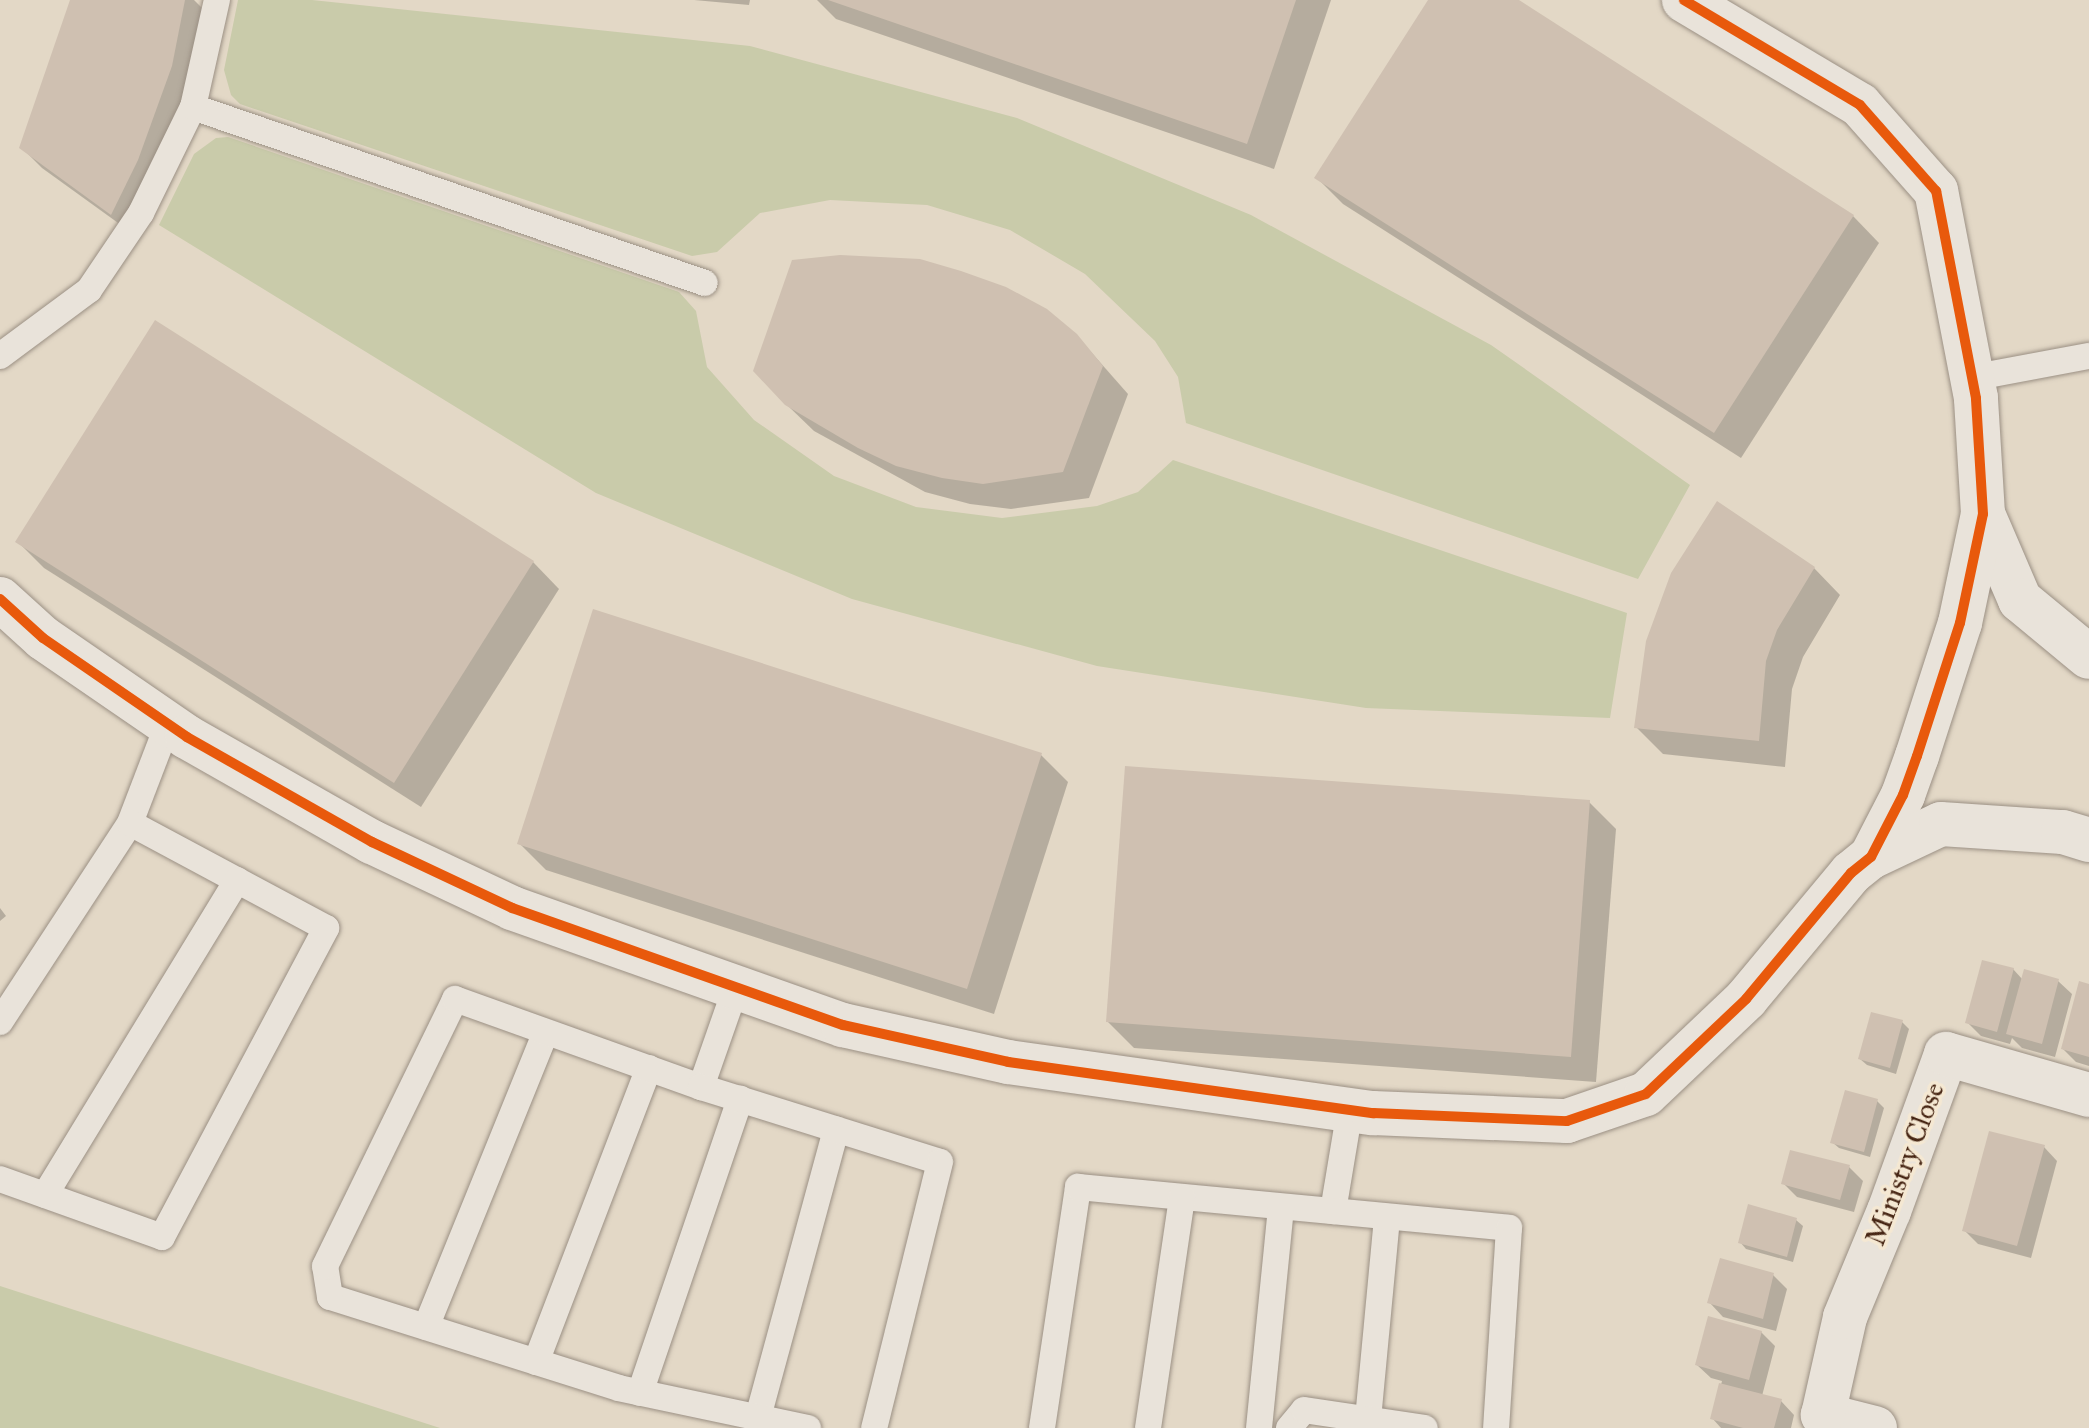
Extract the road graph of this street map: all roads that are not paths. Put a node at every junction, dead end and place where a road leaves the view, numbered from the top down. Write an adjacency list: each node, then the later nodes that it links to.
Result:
1 (217, 0): 3 (lane)
2 (1702, 4): 7 (street)
3 (193, 107): 4 (lane); 5 (lane)
4 (705, 283)
5 (0, 356)
6 (2089, 356): 7 (lane)
7 (1971, 378): 8 (street)
8 (1983, 514): 10 (street); 14 (street)
9 (0, 599): 11 (street)
10 (2089, 657)
11 (168, 724): 12 (lane); 16 (street)
12 (130, 823): 15 (lane); 17 (lane)
13 (2089, 840): 14 (street)
14 (1871, 857): 23 (street)
15 (237, 880): 26 (lane); 26 (lane)
16 (736, 987): 20 (lane); 23 (street)
17 (0, 1022)
18 (546, 1032): 19 (lane); 31 (lane); 31 (lane)
19 (649, 1068): 20 (lane); 32 (lane)
20 (701, 1087): 22 (lane)
21 (2089, 1095): 36 (street, Ministry Close)
22 (740, 1099): 24 (lane); 33 (lane)
23 (1350, 1109): 29 (lane)
24 (836, 1129): 34 (lane); 38 (lane)
25 (0, 1179): 26 (lane)
26 (45, 1195)
27 (1182, 1197): 28 (lane); 39 (lane); 40 (lane)
28 (1281, 1207): 29 (lane); 41 (lane)
29 (1333, 1211): 30 (lane)
30 (1387, 1217): 35 (lane); 44 (lane)
31 (426, 1327): 32 (lane)
32 (536, 1362): 33 (lane)
33 (640, 1393): 34 (lane)
34 (758, 1417): 37 (lane)
35 (1368, 1419): 42 (lane); 43 (lane)
36 (1821, 1422): 45 (street, Ministry Close)
37 (808, 1428)
38 (874, 1428)
39 (1042, 1428)
40 (1148, 1428)
41 (1259, 1428)
42 (1289, 1428)
43 (1425, 1428)
44 (1496, 1428)
45 (1875, 1428)

